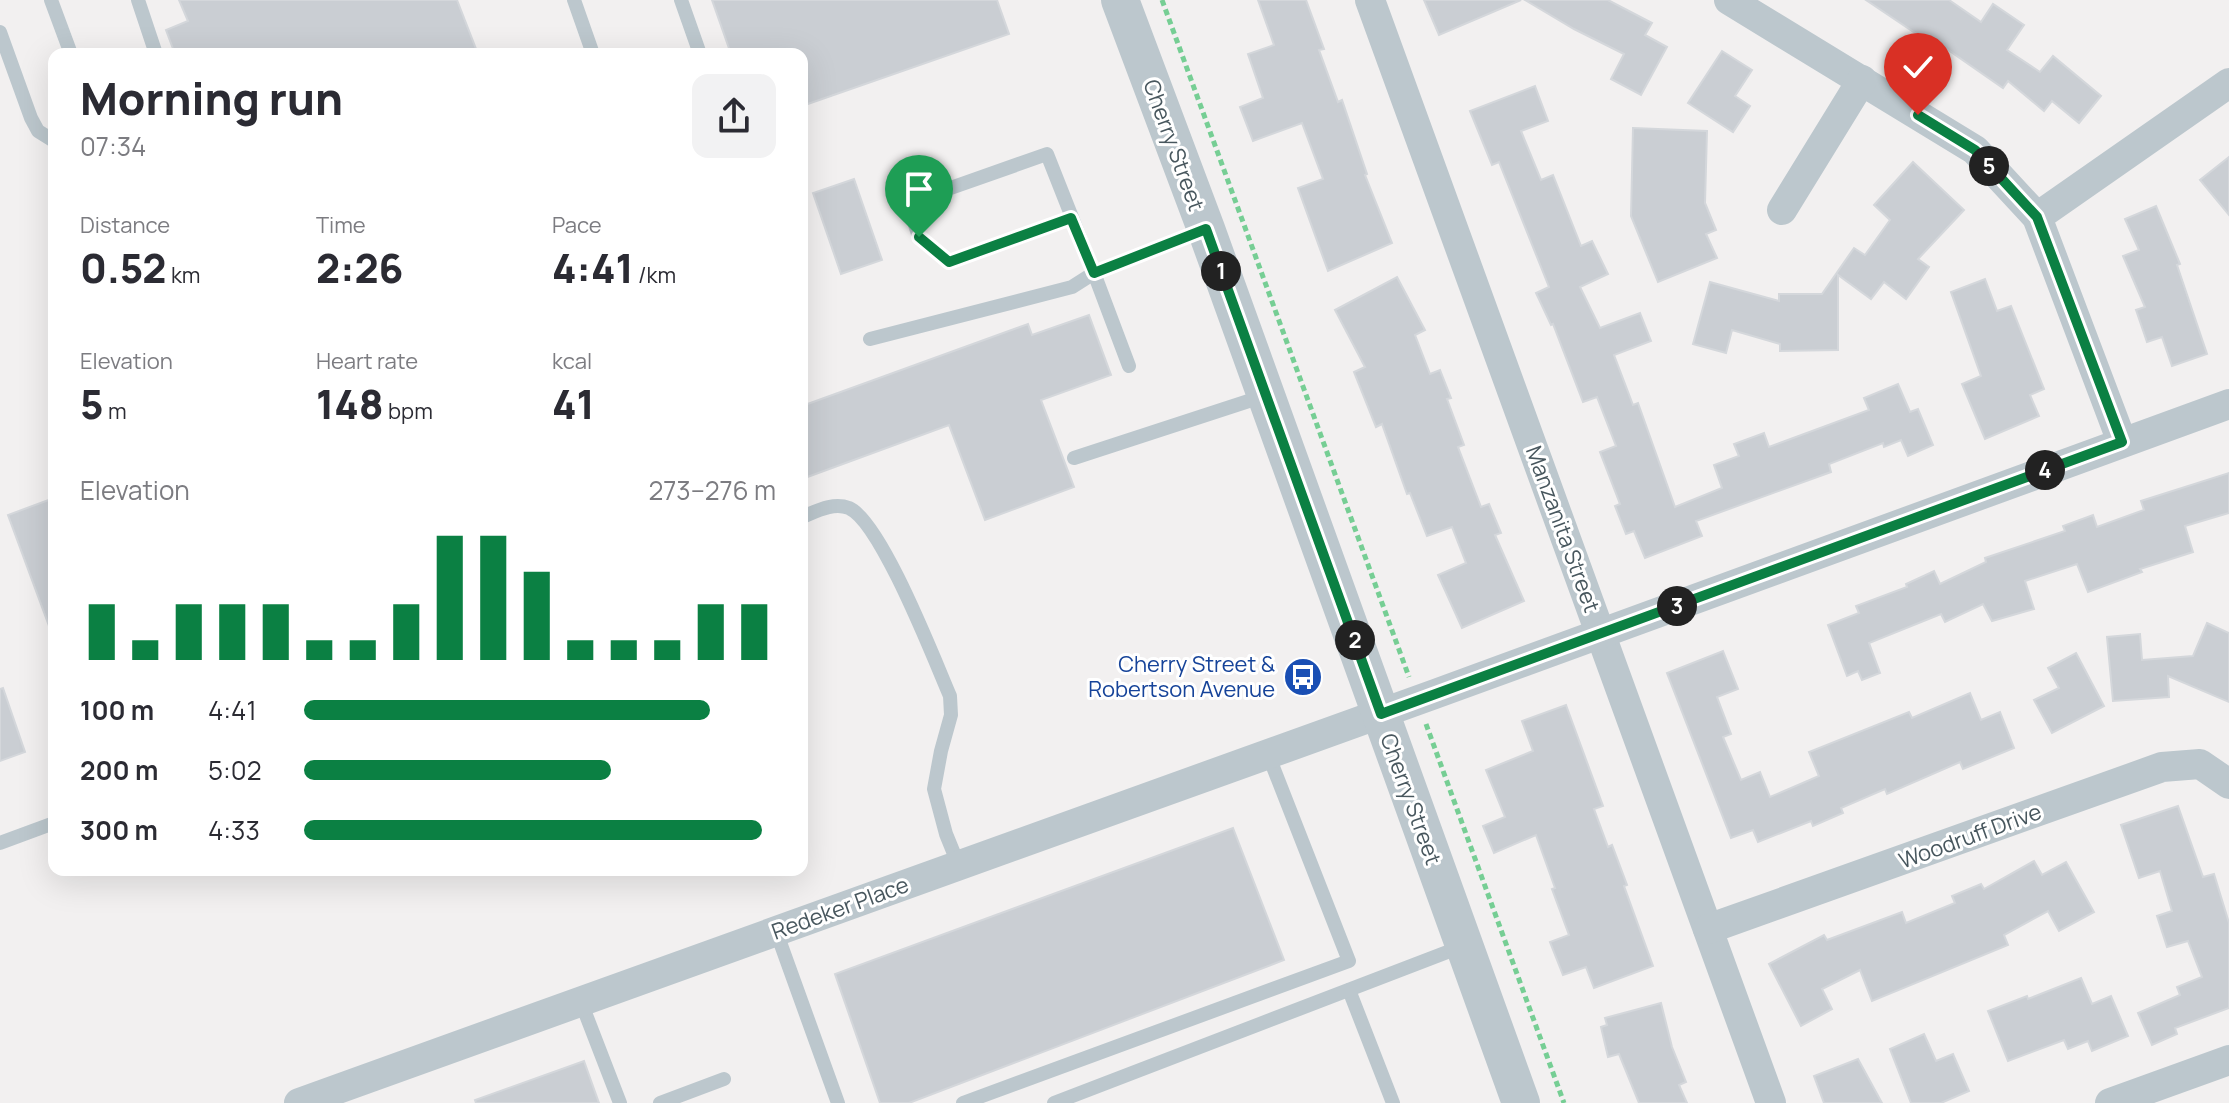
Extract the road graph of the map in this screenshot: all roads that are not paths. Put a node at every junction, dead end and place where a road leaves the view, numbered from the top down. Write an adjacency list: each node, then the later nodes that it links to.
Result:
1 (51, 0): 9 (lane)
2 (138, 0): 10 (lane)
3 (574, 0): 11 (lane)
4 (681, 0): 12 (lane)
5 (1120, 0): 19 (street, Cherry Street)
6 (1370, 0): 28 (street, Manzanita Street)
7 (1729, 0): 13 (street)
8 (0, 32): 15 (lane)
9 (69, 48)
10 (154, 48)
11 (591, 48)
12 (698, 48)
13 (1862, 80): 16 (street); 17 (street)
14 (2229, 83): 17 (street)
15 (48, 137)
16 (1782, 210)
17 (2037, 217): 25 (street)
18 (1071, 218): 18 (lane); 20 (lane)
19 (1206, 229): 20 (lane); 23 (street, Cherry Street)
20 (1094, 273): 21 (lane); 22 (lane)
21 (870, 339)
22 (1129, 366)
23 (1265, 395): 26 (lane); 29 (street, Cherry Street)
24 (2229, 404): 25 (street, Redeker Place)
25 (2122, 442): 28 (street, Redeker Place)
26 (1074, 458)
27 (808, 515): 34 (lane)
28 (1601, 634): 29 (street, Redeker Place); 35 (street, Manzanita Street)
29 (1381, 714): 30 (street, Redeker Place); 37 (street, Cherry Street)
30 (1268, 754): 34 (street, Redeker Place); 46 (lane)
31 (2229, 784): 35 (street, Woodruff Drive)
32 (48, 825): 33 (lane)
33 (0, 843)
34 (959, 866): 36 (street, Redeker Place)
35 (1708, 929): 50 (street, Manzanita Street)
36 (776, 931): 39 (street, Redeker Place); 45 (lane)
37 (1464, 946): 38 (lane); 49 (street, Cherry Street)
38 (1349, 990): 47 (lane); 48 (lane)
39 (581, 1002): 42 (street, Redeker Place); 43 (lane)
40 (2229, 1060): 51 (street)
41 (724, 1079): 44 (lane)
42 (299, 1103)
43 (620, 1103)
44 (660, 1103)
45 (838, 1103)
46 (963, 1103)
47 (1054, 1103)
48 (1393, 1103)
49 (1521, 1103)
50 (1771, 1103)
51 (2110, 1103)

